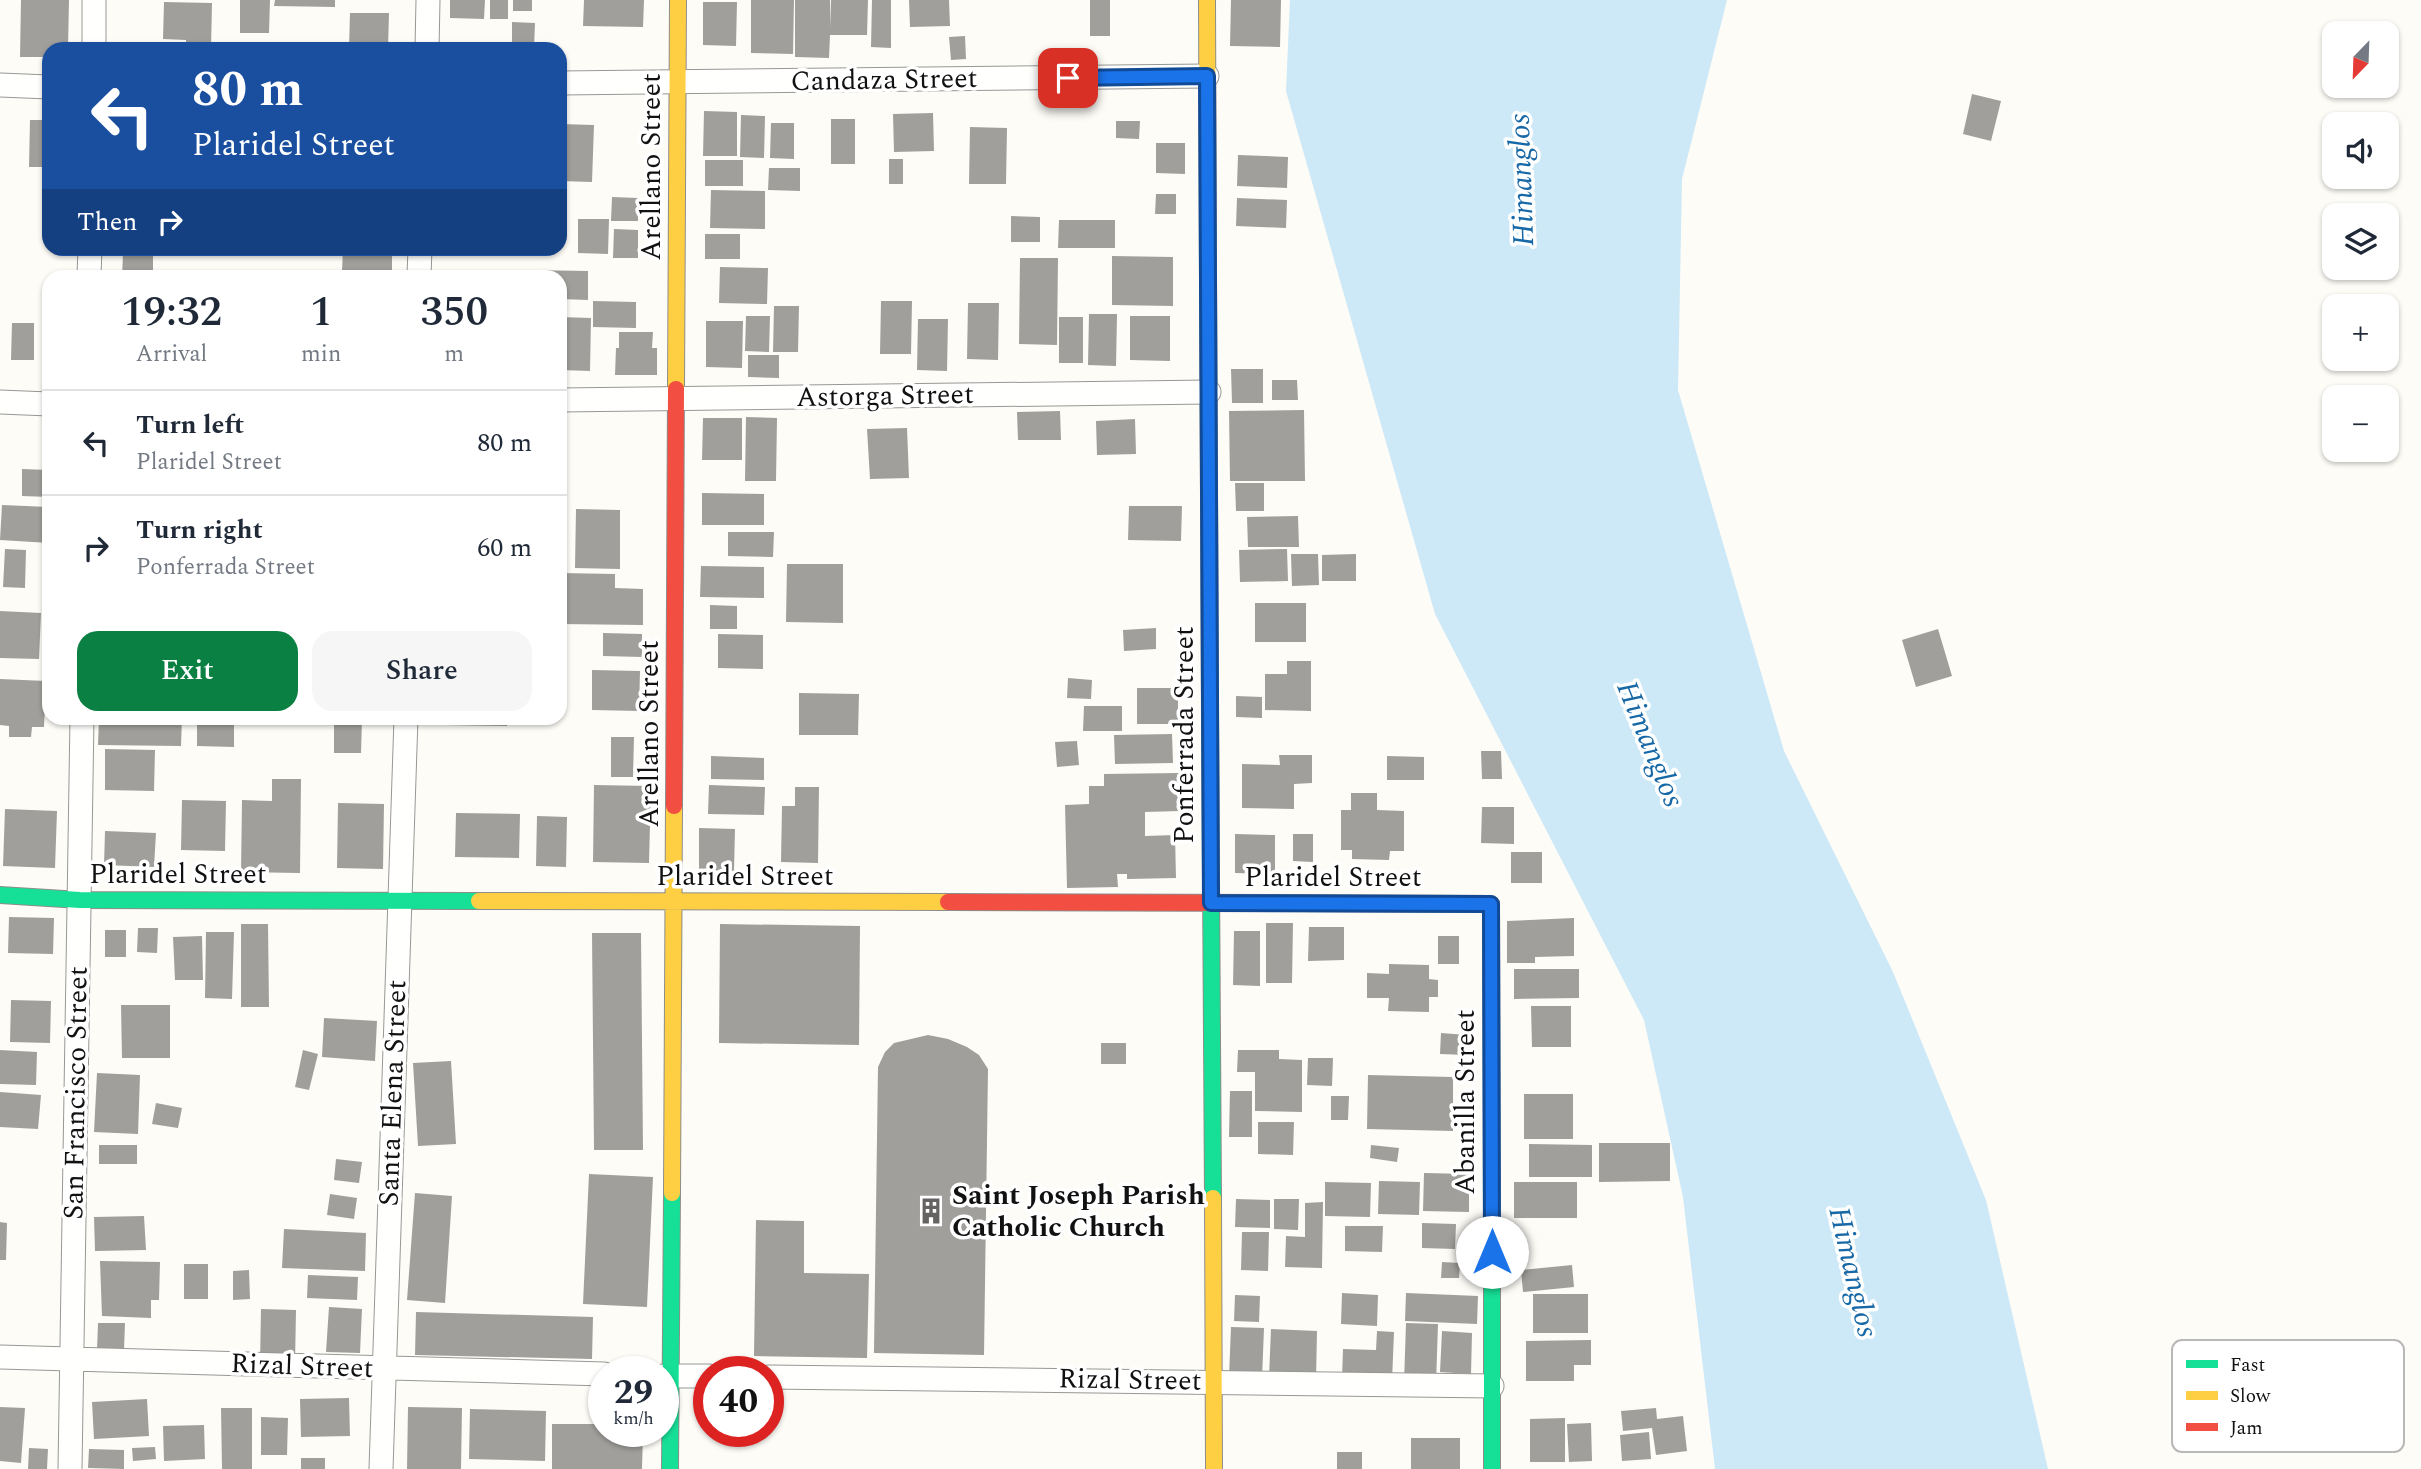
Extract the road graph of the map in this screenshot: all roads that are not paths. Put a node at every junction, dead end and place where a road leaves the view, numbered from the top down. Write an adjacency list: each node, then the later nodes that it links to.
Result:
1 (94, 0): 5 (street)
2 (428, 0): 6 (street)
3 (678, 0): 8 (street, Arellano Street)
4 (1207, 0): 7 (street, Ponferrada Street)
5 (94, 42)
6 (426, 42)
7 (1207, 76): 8 (street, Candaza Street); 12 (street, Ponferrada Street)
8 (678, 82): 9 (street, Candaza Street); 13 (street, Arellano Street)
9 (567, 83)
10 (0, 85): 11 (street)
11 (42, 87)
12 (1209, 392): 13 (street, Astorga Street); 23 (street, Ponferrada Street)
13 (677, 398): 14 (street, Astorga Street); 22 (street, Arellano Street)
14 (567, 400)
15 (0, 402): 16 (street)
16 (42, 404)
17 (82, 725): 20 (street, San Francisco Street)
18 (405, 725): 21 (street, Santa Elena Street)
19 (0, 895): 20 (street, Plaridel Street)
20 (80, 900): 21 (street, Plaridel Street); 27 (street, San Francisco Street)
21 (400, 900): 22 (street, Plaridel Street); 28 (street, Santa Elena Street)
22 (675, 902): 23 (street, Plaridel Street); 25 (street, Arellano Street)
23 (1211, 903): 24 (street, Plaridel Street); 31 (street, Ponferrada Street)
24 (1491, 904): 32 (street, Abanilla Street)
25 (668, 1356)
26 (0, 1357): 27 (street, Rizal Street)
27 (71, 1359): 28 (street, Rizal Street); 34 (street, San Francisco Street)
28 (384, 1369): 29 (street, Rizal Street); 35 (street, Santa Elena Street)
29 (588, 1374)
30 (784, 1377): 31 (street, Rizal Street)
31 (1214, 1381): 32 (street, Rizal Street); 37 (street, Ponferrada Street)
32 (1492, 1386): 38 (street, Abanilla Street)
33 (670, 1447): 36 (street, Arellano Street)
34 (70, 1469)
35 (381, 1469)
36 (670, 1469)
37 (1214, 1469)
38 (1492, 1469)

